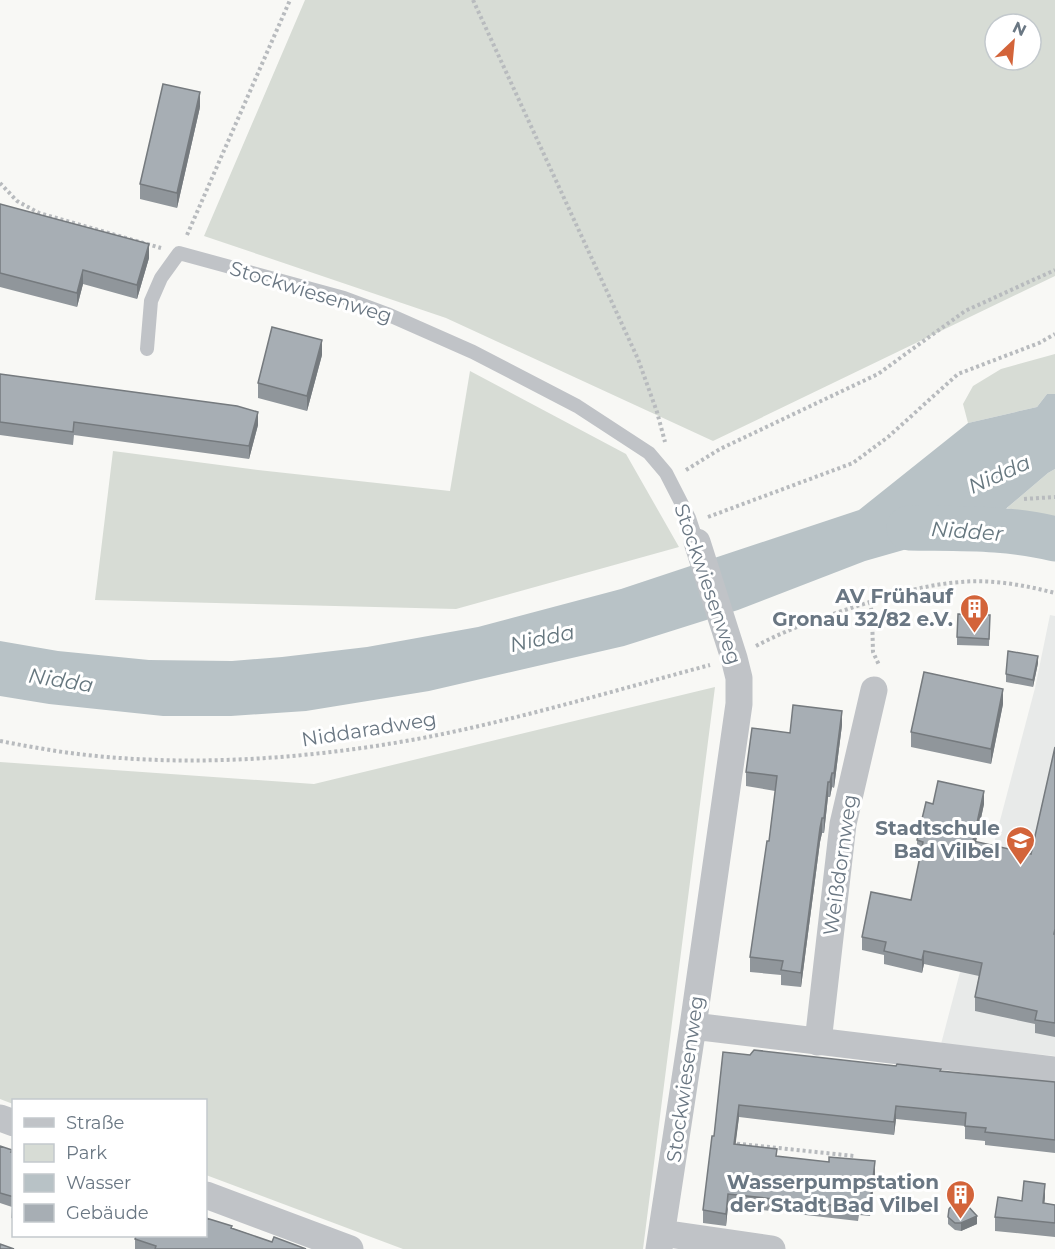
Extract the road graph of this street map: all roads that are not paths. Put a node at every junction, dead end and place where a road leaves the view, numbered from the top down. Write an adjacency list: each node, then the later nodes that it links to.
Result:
1 (147, 349): 2 (lane, Stockwiesenweg)
2 (694, 533): 4 (street, Stockwiesenweg)
3 (874, 690): 5 (street, Weißdornweg)
4 (693, 1026): 5 (street); 8 (street, Stockwiesenweg)
5 (818, 1042): 6 (street)
6 (1055, 1070)
7 (207, 1195): 9 (street)
8 (661, 1241): 10 (street, Stockwiesenweg)
9 (350, 1249)
10 (772, 1249)

